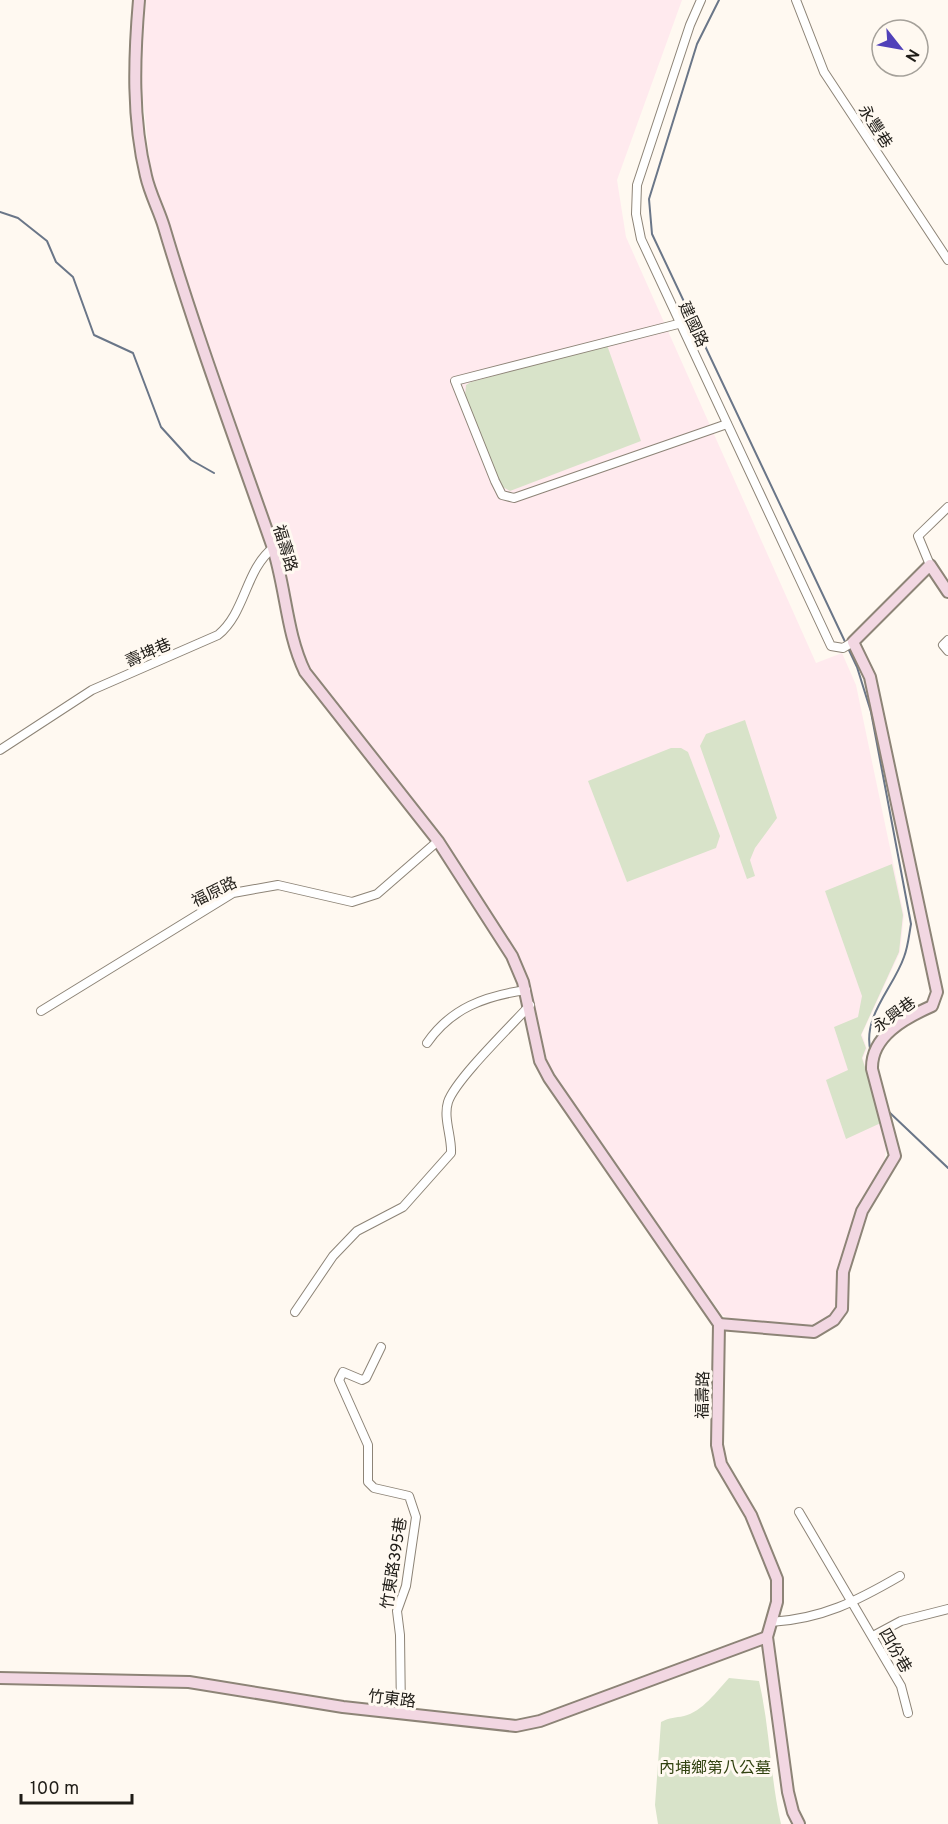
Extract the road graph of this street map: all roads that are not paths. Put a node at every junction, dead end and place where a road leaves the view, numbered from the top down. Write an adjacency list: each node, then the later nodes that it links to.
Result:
1 (140, 0): 8 (street, 福壽路)
2 (701, 0): 5 (street, 建國路)
3 (796, 0): 4 (street, 永豐巷)
4 (948, 260)
5 (678, 324): 6 (street, 建國路); 6 (street)
6 (727, 424): 12 (street, 建國路)
7 (948, 507): 9 (street)
8 (273, 548): 14 (street, 壽埤巷); 15 (street, 福壽路)
9 (930, 565): 10 (street); 12 (street)
10 (948, 592)
11 (948, 640): 13 (street)
12 (848, 646): 21 (street, 永興巷)
13 (948, 651)
14 (0, 750)
15 (438, 841): 16 (street, 福壽路); 18 (street, 福原路)
16 (526, 990): 17 (street, 福壽路); 19 (street)
17 (530, 1005): 20 (street); 21 (street, 福壽路)
18 (41, 1011)
19 (427, 1043)
20 (295, 1312)
21 (719, 1324): 27 (street, 福壽路)
22 (381, 1347): 32 (street, 竹東路395巷)
23 (799, 1512): 25 (street, 四份巷)
24 (900, 1576): 25 (street)
25 (851, 1604): 27 (street); 28 (street, 四份巷)
26 (948, 1609): 28 (street)
27 (771, 1622): 29 (street, 福壽路)
28 (873, 1636): 31 (street, 四份巷)
29 (767, 1637): 32 (street, 竹東路); 33 (street, 福壽路)
30 (0, 1678): 32 (street, 竹東路)
31 (908, 1713)
32 (401, 1714)
33 (799, 1824)

